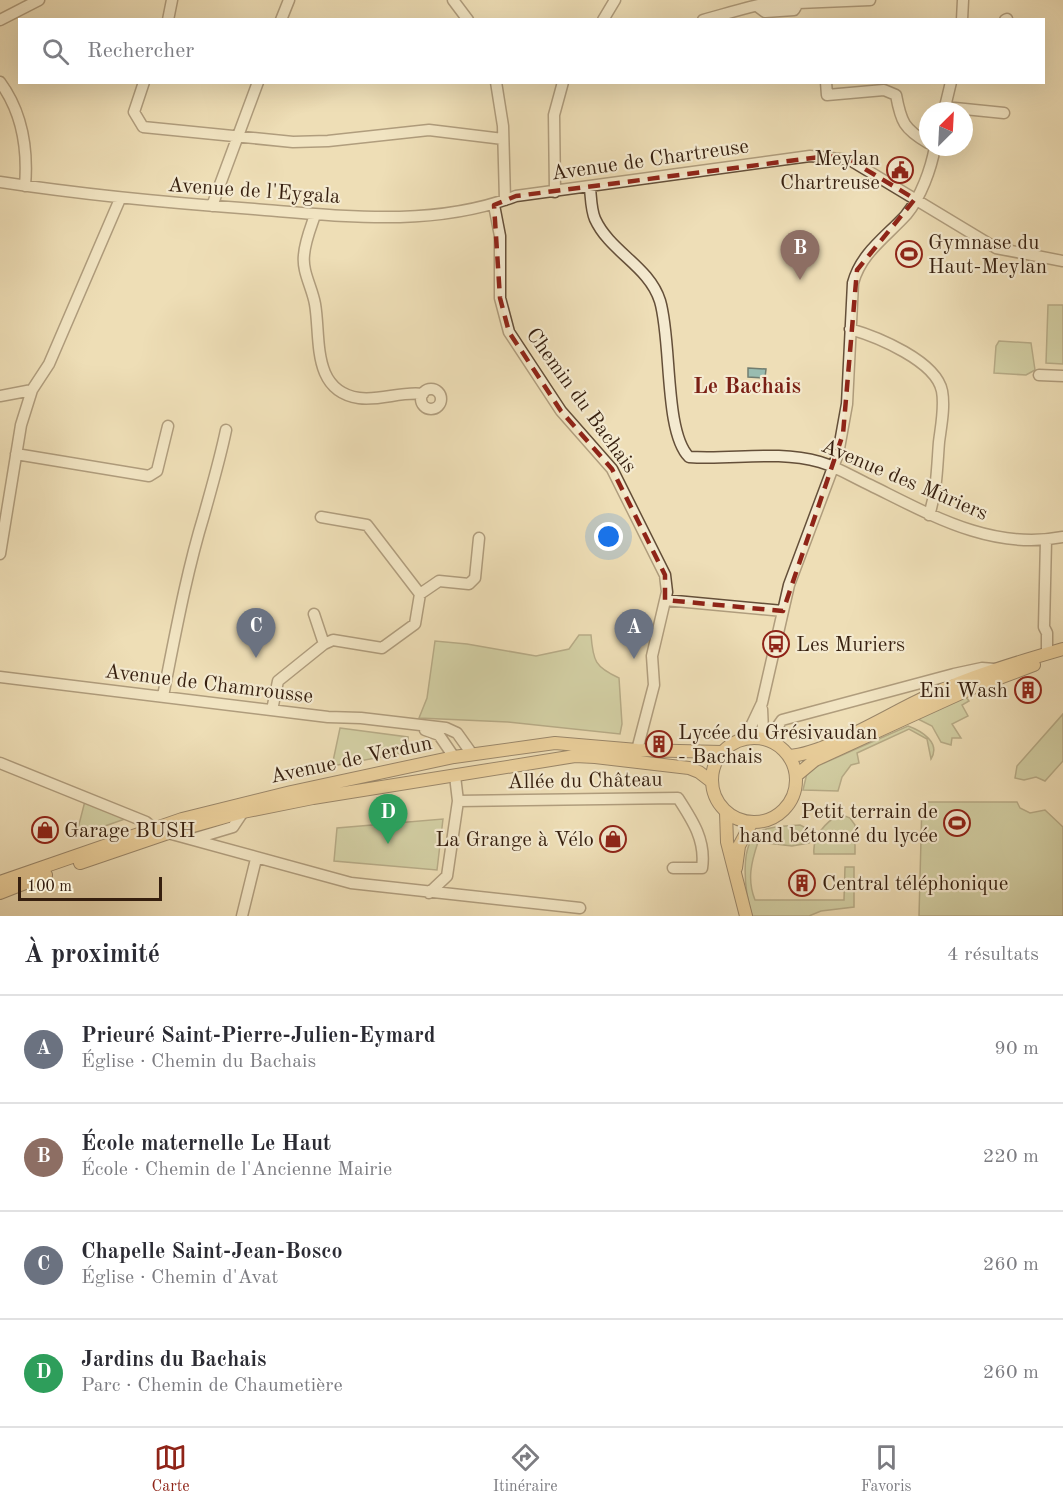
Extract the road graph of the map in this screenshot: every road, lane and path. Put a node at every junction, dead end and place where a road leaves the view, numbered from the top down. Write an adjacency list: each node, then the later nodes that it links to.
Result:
1 (37, 0): 15 (street)
2 (172, 0): 9 (street)
3 (289, 0): 10 (street)
4 (453, 0): 11 (street)
5 (615, 0): 12 (street)
6 (870, 0): 8 (street)
7 (963, 0): 14 (street)
8 (795, 1): 13 (street)
9 (168, 18)
10 (282, 18)
11 (466, 18)
12 (604, 18)
13 (711, 18)
14 (962, 18)
15 (0, 20)
16 (0, 82): 31 (street)
17 (143, 84): 26 (street)
18 (257, 84): 26 (street)
19 (496, 84): 28 (street, Chemin du Bachais)
20 (562, 84): 33 (street)
21 (826, 84): 27 (street)
22 (950, 84): 23 (street)
23 (946, 102)
24 (973, 111): 25 (street)
25 (1004, 113)
26 (237, 138): 28 (street); 37 (street)
27 (919, 138)
28 (503, 139): 36 (street, Chemin du Bachais)
29 (933, 156): 35 (street)
30 (0, 182): 31 (street, Avenue de l'Eygala)
31 (25, 186): 34 (street, Avenue de l'Eygala)
32 (590, 188): 33 (street, Avenue de Chartreuse); 35 (street, Avenue de Chartreuse); 49 (street, Avenue des Mûriers)
33 (555, 192): 36 (street, Avenue de Chartreuse)
34 (120, 199): 37 (street, Avenue de l'Eygala); 43 (street)
35 (915, 199): 39 (street, Avenue de Chartreuse); 40 (street)
36 (499, 202): 38 (street, Avenue de l'Eygala); 57 (street, Chemin du Bachais)
37 (212, 206): 38 (street, Avenue de l'Eygala)
38 (315, 215): 44 (street)
39 (1063, 261)
40 (850, 329): 49 (street); 50 (street)
41 (1039, 375): 42 (street)
42 (1063, 375)
43 (32, 390): 45 (street); 48 (street)
44 (423, 394)
45 (0, 396)
46 (168, 426): 48 (street)
47 (226, 430): 66 (street)
48 (16, 454): 55 (street)
49 (834, 466): 50 (street, Avenue des Mûriers); 58 (street)
50 (929, 515): 54 (street, Avenue des Mûriers)
51 (321, 517): 56 (street)
52 (1063, 537): 54 (street, Avenue des Mûriers)
53 (479, 538): 56 (street)
54 (1046, 540): 62 (street)
55 (0, 554)
56 (420, 594): 60 (street)
57 (665, 600): 58 (street); 73 (street, Chemin du Bachais)
58 (783, 611): 67 (street)
59 (314, 614): 60 (street)
60 (324, 644): 68 (street)
61 (1063, 649): 62 (main road)
62 (1047, 653): 64 (main road)
63 (1063, 655): 80 (main road)
64 (999, 669): 69 (street); 76 (main road)
65 (0, 677): 66 (street, Avenue de Chamrousse)
66 (163, 696): 68 (street, Avenue de Chamrousse)
67 (762, 703): 69 (street); 71 (street); 72 (street)
68 (272, 710): 70 (street, Avenue de Chamrousse)
69 (782, 720): 72 (street)
70 (414, 725): 75 (street, Avenue de Chamrousse); 77 (street, Avenue de Chamrousse)
71 (745, 739): 72 (main road); 74 (main road)
72 (768, 740): 76 (main road)
73 (637, 750): 74 (main road, Avenue de Verdun); 75 (main road, Avenue de Verdun)
74 (722, 752): 81 (main road)
75 (472, 754): 77 (main road, Avenue de Verdun); 79 (main road)
76 (789, 756): 80 (main road)
77 (454, 757): 79 (main road); 86 (main road, Avenue de Verdun)
78 (0, 764): 86 (street)
79 (461, 775): 81 (main road, Avenue de Verdun); 82 (street); 83 (main road, Avenue de Verdun)
80 (796, 775): 85 (main road)
81 (712, 782): 84 (main road)
82 (458, 798): 90 (street, Allée du Château); 94 (street)
83 (243, 812): 87 (main road, Avenue de Verdun); 88 (street)
84 (726, 812): 85 (main road); 91 (main road)
85 (752, 822): 91 (main road)
86 (154, 829): 92 (main road, Avenue de Verdun)
87 (168, 833): 88 (street); 93 (main road, Avenue de Verdun)
88 (192, 839): 89 (street)
89 (256, 859): 94 (street); 96 (street)
90 (673, 868)
91 (735, 878): 97 (main road)
92 (0, 882)
93 (0, 892)
94 (429, 893): 95 (street)
95 (580, 908)
96 (242, 916)
97 (746, 916)

